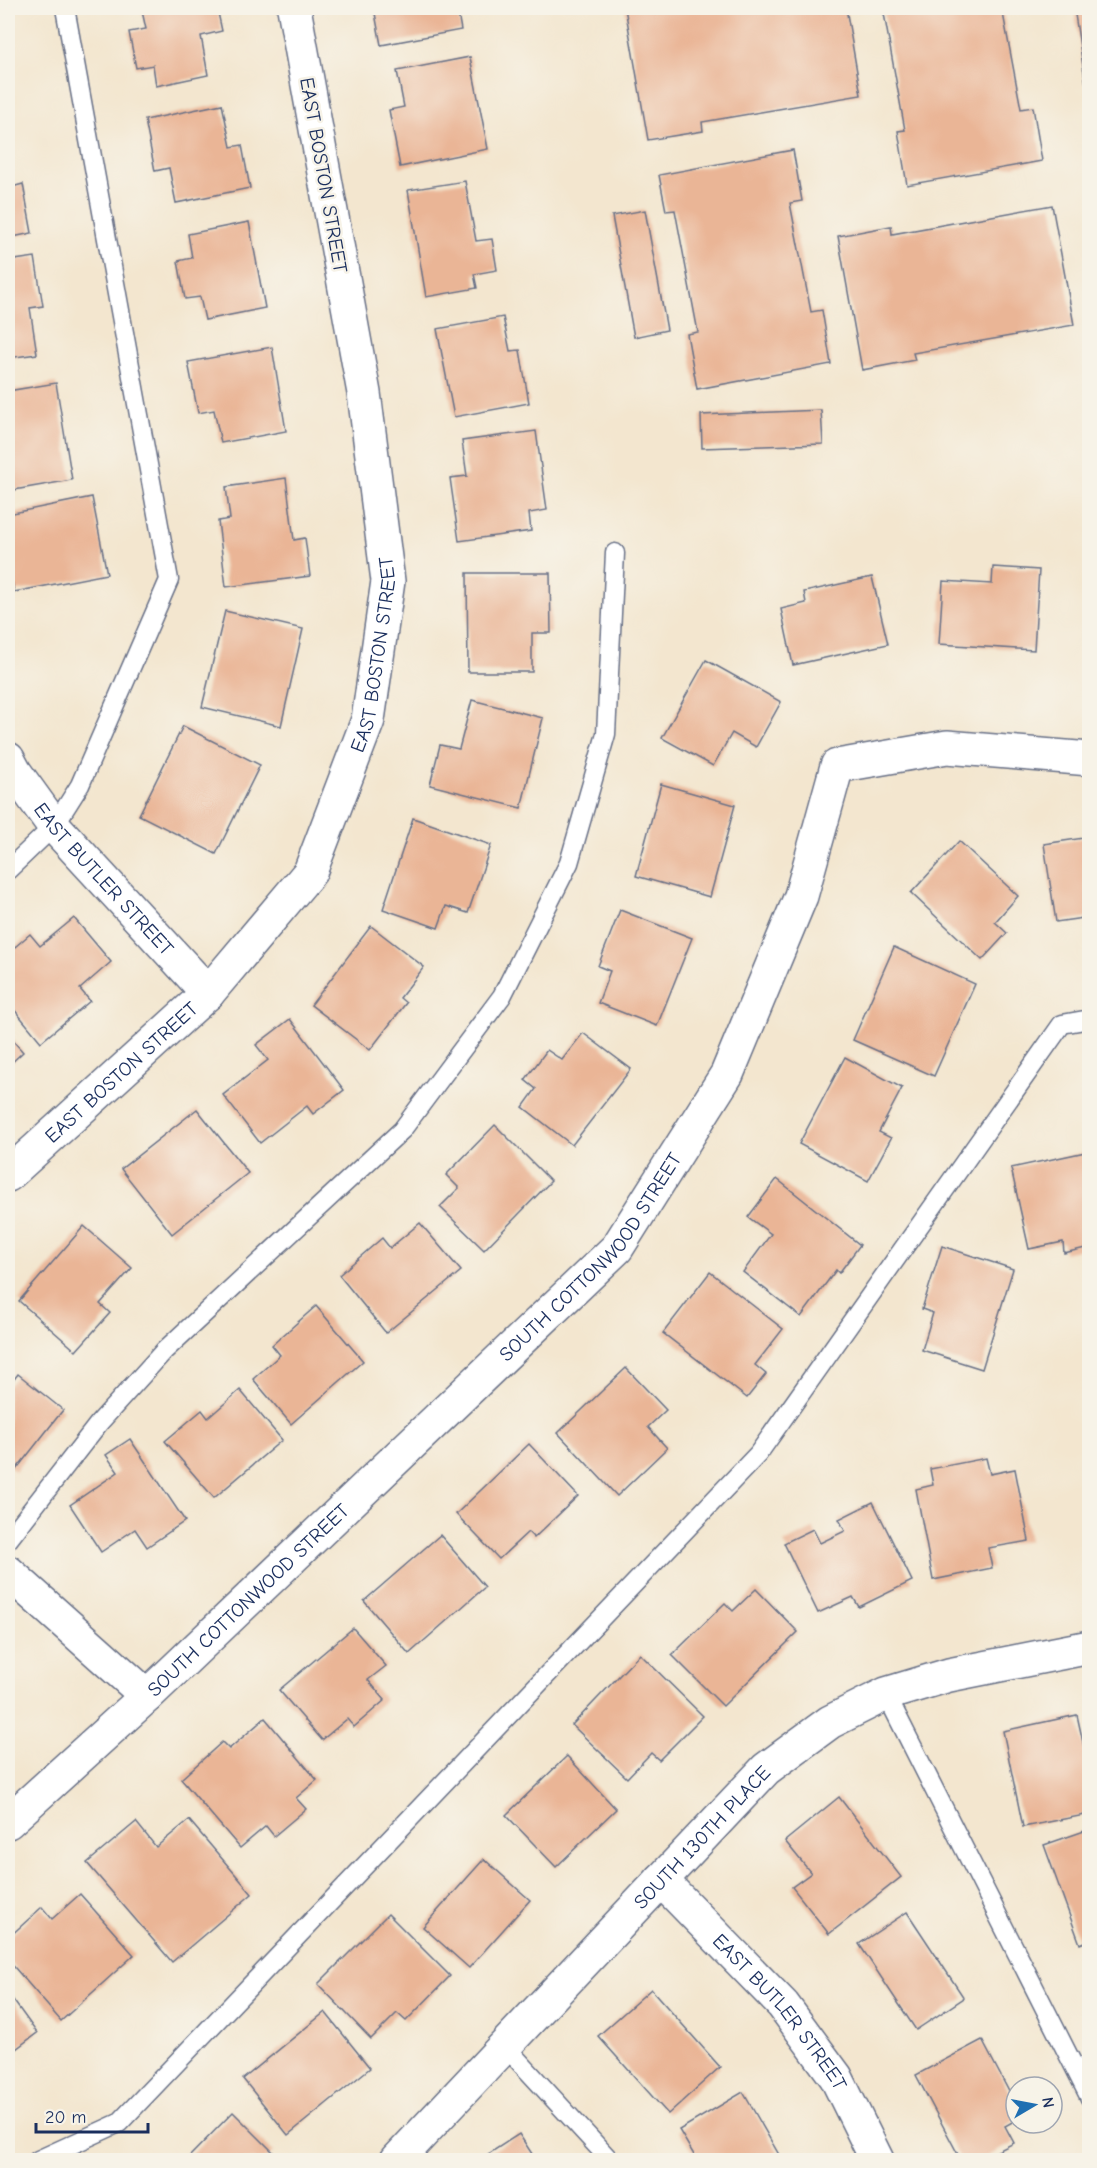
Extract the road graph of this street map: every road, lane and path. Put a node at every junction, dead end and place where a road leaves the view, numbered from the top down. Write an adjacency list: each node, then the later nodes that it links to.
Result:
1 (65, 8): 6 (lane)
2 (294, 8): 8 (street, EAST BOSTON STREET)
3 (615, 553): 11 (lane)
4 (8, 759): 6 (street, EAST BUTLER STREET)
5 (1089, 759): 15 (street, SOUTH COTTONWOOD STREET)
6 (54, 826): 7 (lane); 8 (street, EAST BUTLER STREET)
7 (8, 870)
8 (208, 993): 10 (street, EAST BOSTON STREET)
9 (1089, 1019): 20 (lane)
10 (8, 1174)
11 (8, 1540)
12 (8, 1572): 15 (street)
13 (1089, 1647): 14 (street, SOUTH 130TH PLACE)
14 (886, 1694): 17 (street, SOUTH 130TH PLACE); 19 (lane)
15 (147, 1695): 16 (street, SOUTH COTTONWOOD STREET)
16 (8, 1822)
17 (661, 1880): 18 (street, SOUTH 130TH PLACE); 23 (street, EAST BUTLER STREET)
18 (505, 2046): 21 (street, SOUTH 130TH PLACE); 22 (lane)
19 (1089, 2098)
20 (38, 2160)
21 (397, 2160)
22 (610, 2160)
23 (877, 2160)

